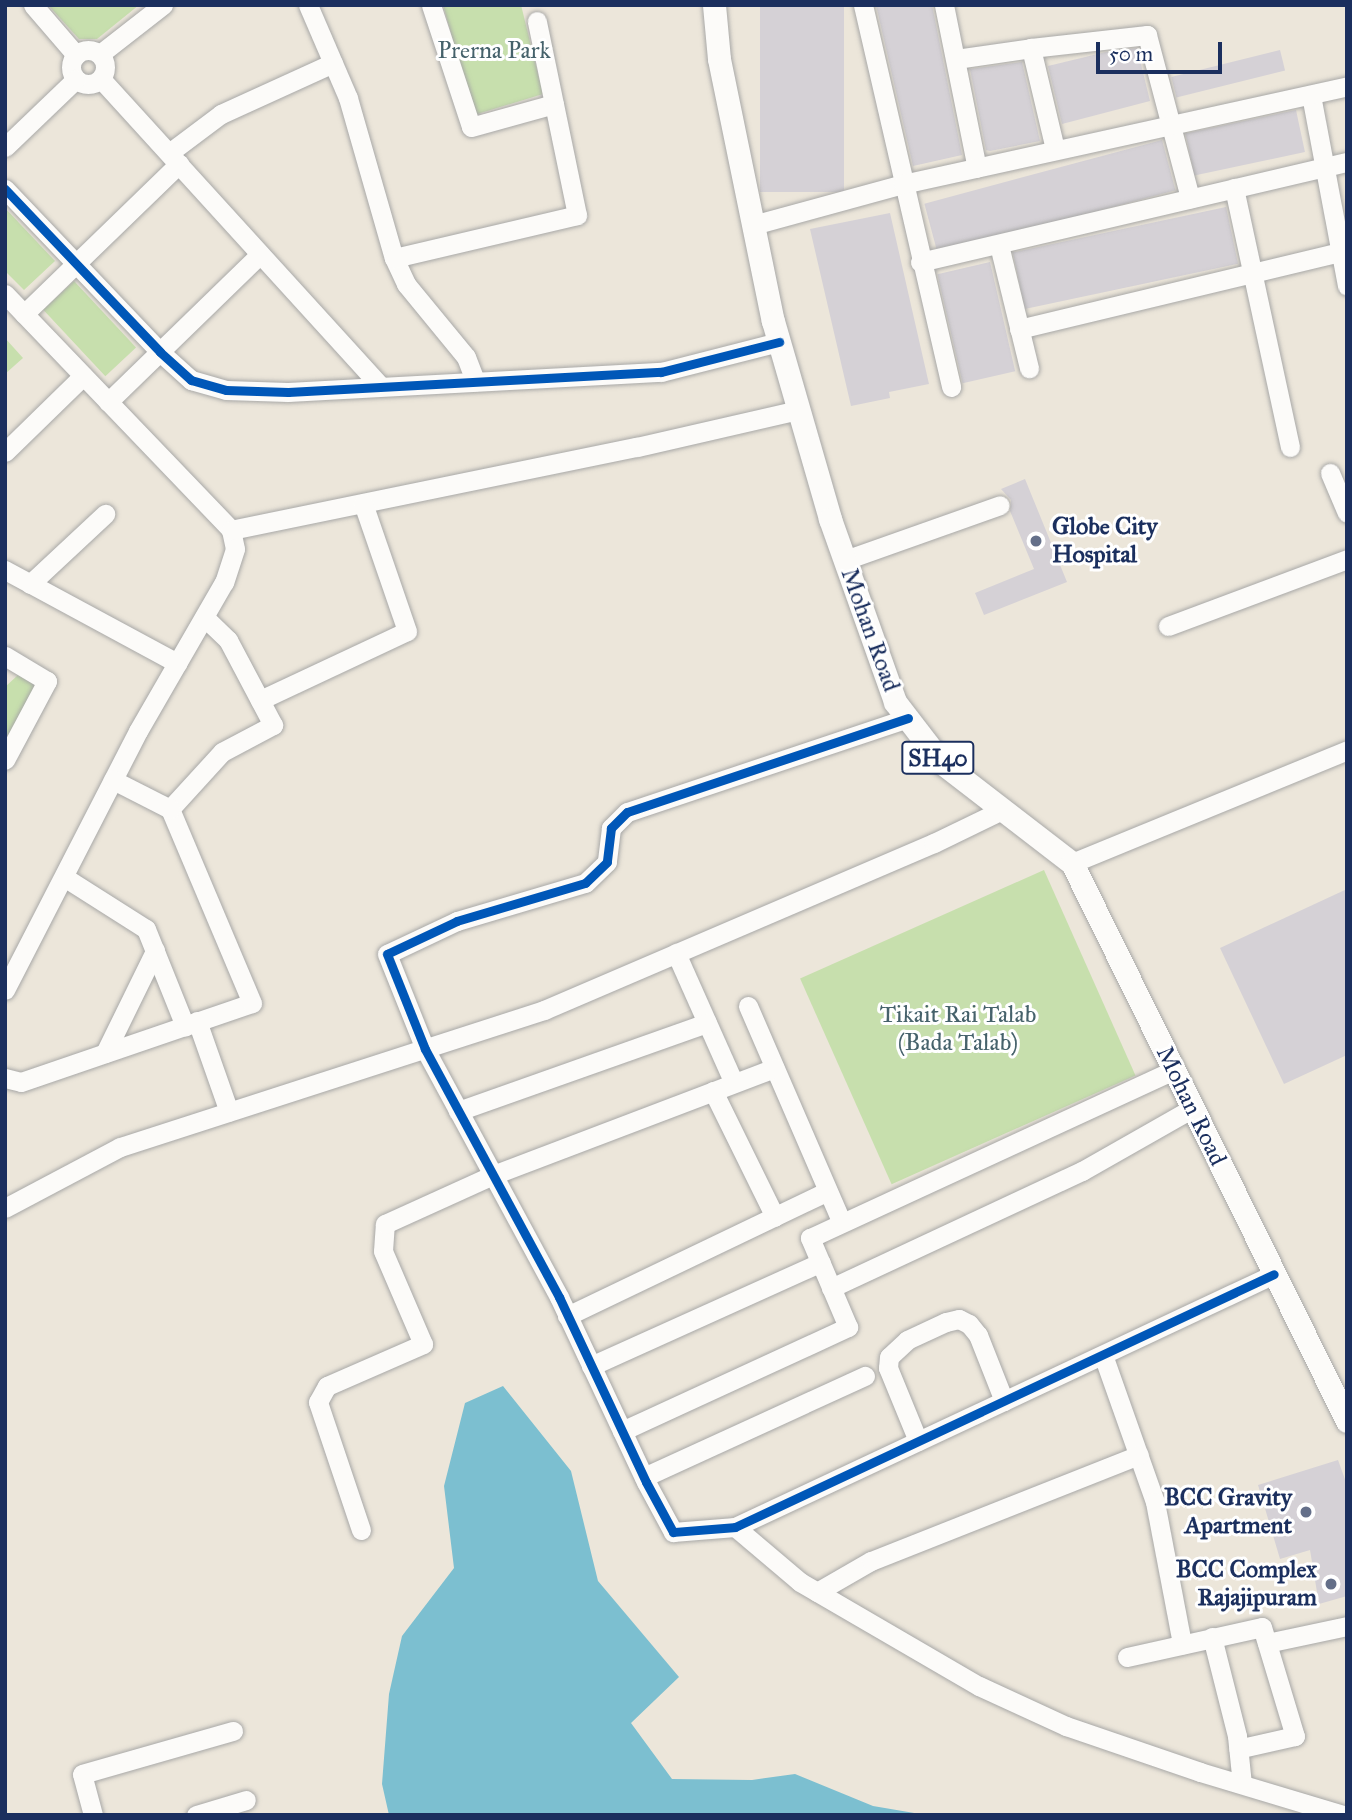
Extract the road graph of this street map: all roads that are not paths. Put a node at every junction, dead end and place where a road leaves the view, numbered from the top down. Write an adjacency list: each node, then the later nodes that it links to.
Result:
1 (33, 5): 11 (street)
2 (163, 5): 10 (street)
3 (308, 5): 13 (street)
4 (431, 5): 18 (street)
5 (714, 5): 30 (main road, Mohan Road / SH40)
6 (863, 5): 26 (street)
7 (944, 5): 12 (street)
8 (537, 21): 18 (street)
9 (1031, 48): 12 (street); 19 (street); 21 (street)
10 (100, 54): 11 (street); 15 (street)
11 (76, 55): 14 (street)
12 (956, 60): 25 (street)
13 (332, 63): 22 (street); 34 (street)
14 (76, 79): 15 (street); 20 (street)
15 (101, 79): 22 (street)
16 (1347, 86): 17 (street)
17 (1311, 94): 19 (street); 24 (street)
18 (554, 104): 34 (street)
19 (1172, 127): 21 (street); 29 (street)
20 (5, 147)
21 (1055, 149): 25 (street)
22 (174, 159): 33 (street); 36 (street)
23 (1347, 162): 24 (street)
24 (1325, 167): 27 (street); 32 (street)
25 (977, 168): 26 (street)
26 (903, 184): 30 (street); 35 (street)
27 (1234, 188): 29 (street); 37 (street)
28 (5, 189): 36 (street)
29 (1190, 198): 31 (street)
30 (753, 225): 42 (main road, Mohan Road / SH40)
31 (999, 245): 35 (street); 41 (street)
32 (1339, 252): 37 (street); 38 (street)
33 (260, 254): 43 (street); 47 (street)
34 (394, 258): 46 (street)
35 (920, 262): 48 (street)
36 (76, 263): 40 (street); 43 (street)
37 (1253, 274): 41 (street); 51 (street)
38 (1347, 286)
39 (5, 294): 40 (street)
40 (24, 314): 45 (street)
41 (1019, 329): 44 (street)
42 (779, 342): 46 (street); 50 (main road, Mohan Road / SH40)
43 (160, 352): 47 (street); 49 (street)
44 (1028, 368)
45 (83, 376): 49 (street); 52 (street)
46 (475, 381): 47 (street)
47 (380, 386)
48 (951, 387)
49 (108, 402): 58 (street)
50 (799, 410): 54 (street); 60 (main road, Mohan Road / SH40)
51 (1290, 447)
52 (5, 452)
53 (1330, 473): 56 (street)
54 (363, 503): 58 (street); 67 (street)
55 (1000, 505): 60 (street)
56 (1347, 513)
57 (105, 514): 62 (street)
58 (231, 530): 63 (street)
59 (1347, 559): 64 (street)
60 (845, 560): 68 (main road, Mohan Road / SH40)
61 (5, 570): 62 (street)
62 (30, 583): 65 (street)
63 (204, 617): 65 (street); 67 (street)
64 (1168, 626)
65 (177, 663): 71 (street)
66 (10, 667): 70 (street)
67 (260, 700): 72 (street)
68 (908, 718): 73 (main road, Mohan Road / SH40); 83 (street)
69 (1347, 750): 74 (street)
70 (7, 752)
71 (113, 780): 72 (street); 75 (street)
72 (170, 809): 81 (street)
73 (1000, 811): 74 (main road, Mohan Road / SH40); 77 (street)
74 (1072, 863): 86 (main road, Mohan Road / SH40)
75 (64, 877): 76 (street); 78 (street)
76 (155, 951): 81 (street); 84 (street)
77 (676, 953): 82 (street); 83 (street)
78 (11, 963): 79 (street)
79 (5, 990)
80 (748, 1006): 85 (street)
81 (191, 1023): 84 (street); 92 (street)
82 (708, 1023): 88 (street); 91 (street)
83 (425, 1049): 91 (street); 92 (street)
84 (105, 1053): 87 (street)
85 (774, 1068): 88 (street); 94 (street)
86 (1174, 1070): 90 (main road, Mohan Road / SH40); 97 (street)
87 (5, 1078)
88 (734, 1083): 89 (street)
89 (713, 1091): 93 (street); 96 (street)
90 (1193, 1108): 99 (main road, Mohan Road / SH40); 100 (street)
91 (458, 1111): 93 (street)
92 (229, 1112): 95 (street)
93 (493, 1175): 101 (street); 112 (street)
94 (828, 1191): 96 (street); 97 (street)
95 (5, 1208)
96 (775, 1217): 101 (street)
97 (842, 1223): 98 (street)
98 (821, 1262): 100 (street); 103 (street)
99 (1274, 1274): 102 (street); 106 (main road, Mohan Road / SH40)
100 (831, 1288): 107 (street)
101 (567, 1316): 103 (street)
102 (1103, 1354): 105 (street); 109 (street)
103 (591, 1366): 107 (street)
104 (865, 1376): 110 (street)
105 (1004, 1401): 108 (street); 108 (street)
106 (1344, 1406)
107 (622, 1431): 110 (street)
108 (918, 1441): 111 (street)
109 (1139, 1455): 113 (street); 117 (street)
110 (643, 1477): 111 (street)
111 (735, 1527): 113 (street)
112 (361, 1530)
113 (817, 1592): 121 (street)
114 (1347, 1626): 116 (street)
115 (1212, 1637): 116 (street); 117 (street); 120 (street)
116 (1267, 1643): 120 (street)
117 (1182, 1644): 118 (street)
118 (1126, 1657)
119 (233, 1731): 123 (street)
120 (1238, 1749): 121 (street)
121 (1242, 1784): 125 (street)
122 (246, 1800): 124 (street)
123 (93, 1815)
124 (196, 1815)
125 (1343, 1815)

